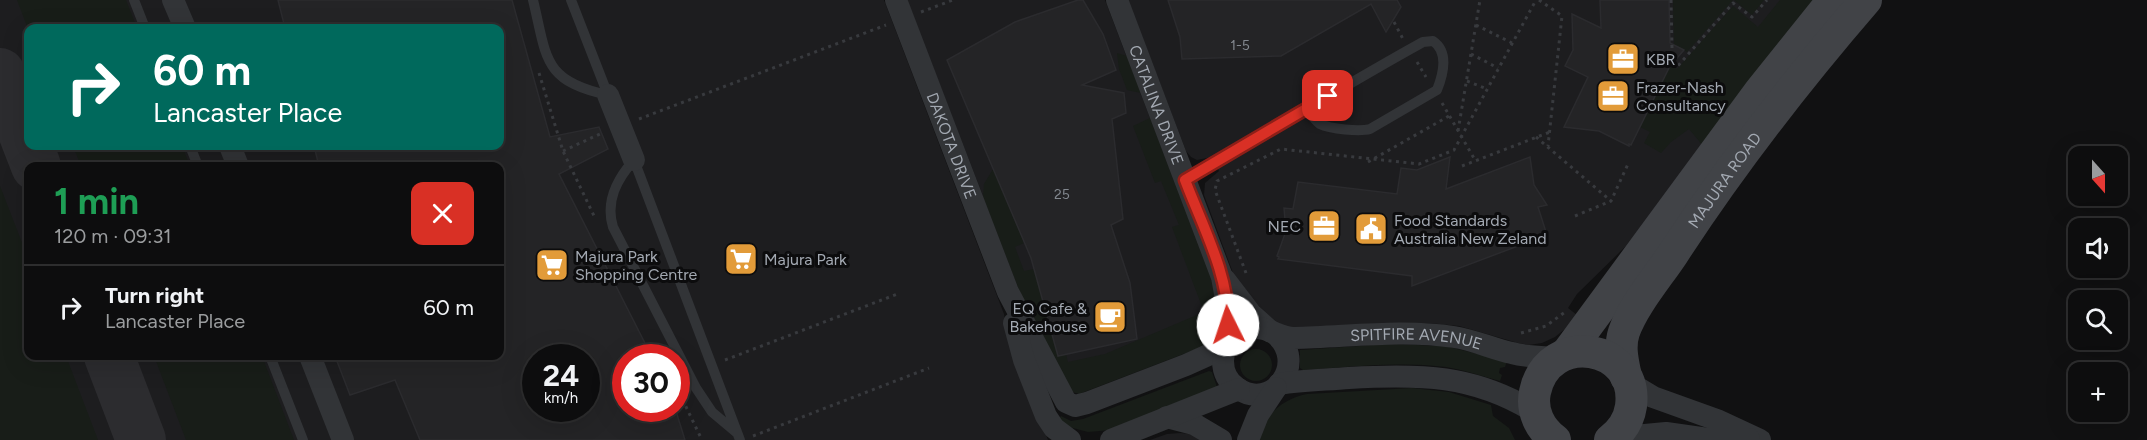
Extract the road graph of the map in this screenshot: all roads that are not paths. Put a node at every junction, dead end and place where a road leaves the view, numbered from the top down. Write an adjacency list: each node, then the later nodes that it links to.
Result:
1 (134, 0): 9 (lane)
2 (173, 0): 10 (street)
3 (533, 0): 11 (lane)
4 (571, 0): 11 (lane)
5 (896, 0): 16 (street, DAKOTA DRIVE)
6 (1117, 0): 14 (street, CATALINA DRIVE)
7 (1833, 0): 19 (main road, MAJURA ROAD)
8 (1866, 0): 22 (main road, MAJURA ROAD)
9 (143, 24)
10 (183, 24)
11 (608, 95): 13 (street)
12 (1307, 108): 12 (lane); 14 (lane)
13 (634, 160): 27 (lane); 27 (lane)
14 (1185, 180): 15 (street, CATALINA DRIVE)
15 (1222, 277): 17 (street, CATALINA DRIVE); 18 (street, CATALINA DRIVE)
16 (1008, 292): 18 (street); 31 (street)
17 (1272, 333): 18 (street); 19 (street, SPITFIRE AVENUE); 23 (street)
18 (1227, 345): 24 (street)
19 (1562, 356): 22 (main road); 26 (main road, MAJURA ROAD)
20 (272, 360): 29 (lane)
21 (312, 360): 30 (street)
22 (1627, 379): 28 (main road, MAJURA ROAD); 35 (street)
23 (1278, 386): 24 (street); 26 (street, SPITFIRE AVENUE); 34 (street)
24 (1239, 390): 25 (street); 34 (street)
25 (1167, 417): 32 (street); 33 (street)
26 (1541, 428)
27 (740, 438)
28 (1612, 439): 35 (street)
29 (303, 440)
30 (343, 440)
31 (1070, 440)
32 (1112, 440)
33 (1221, 440)
34 (1246, 440)
35 (1759, 440)

